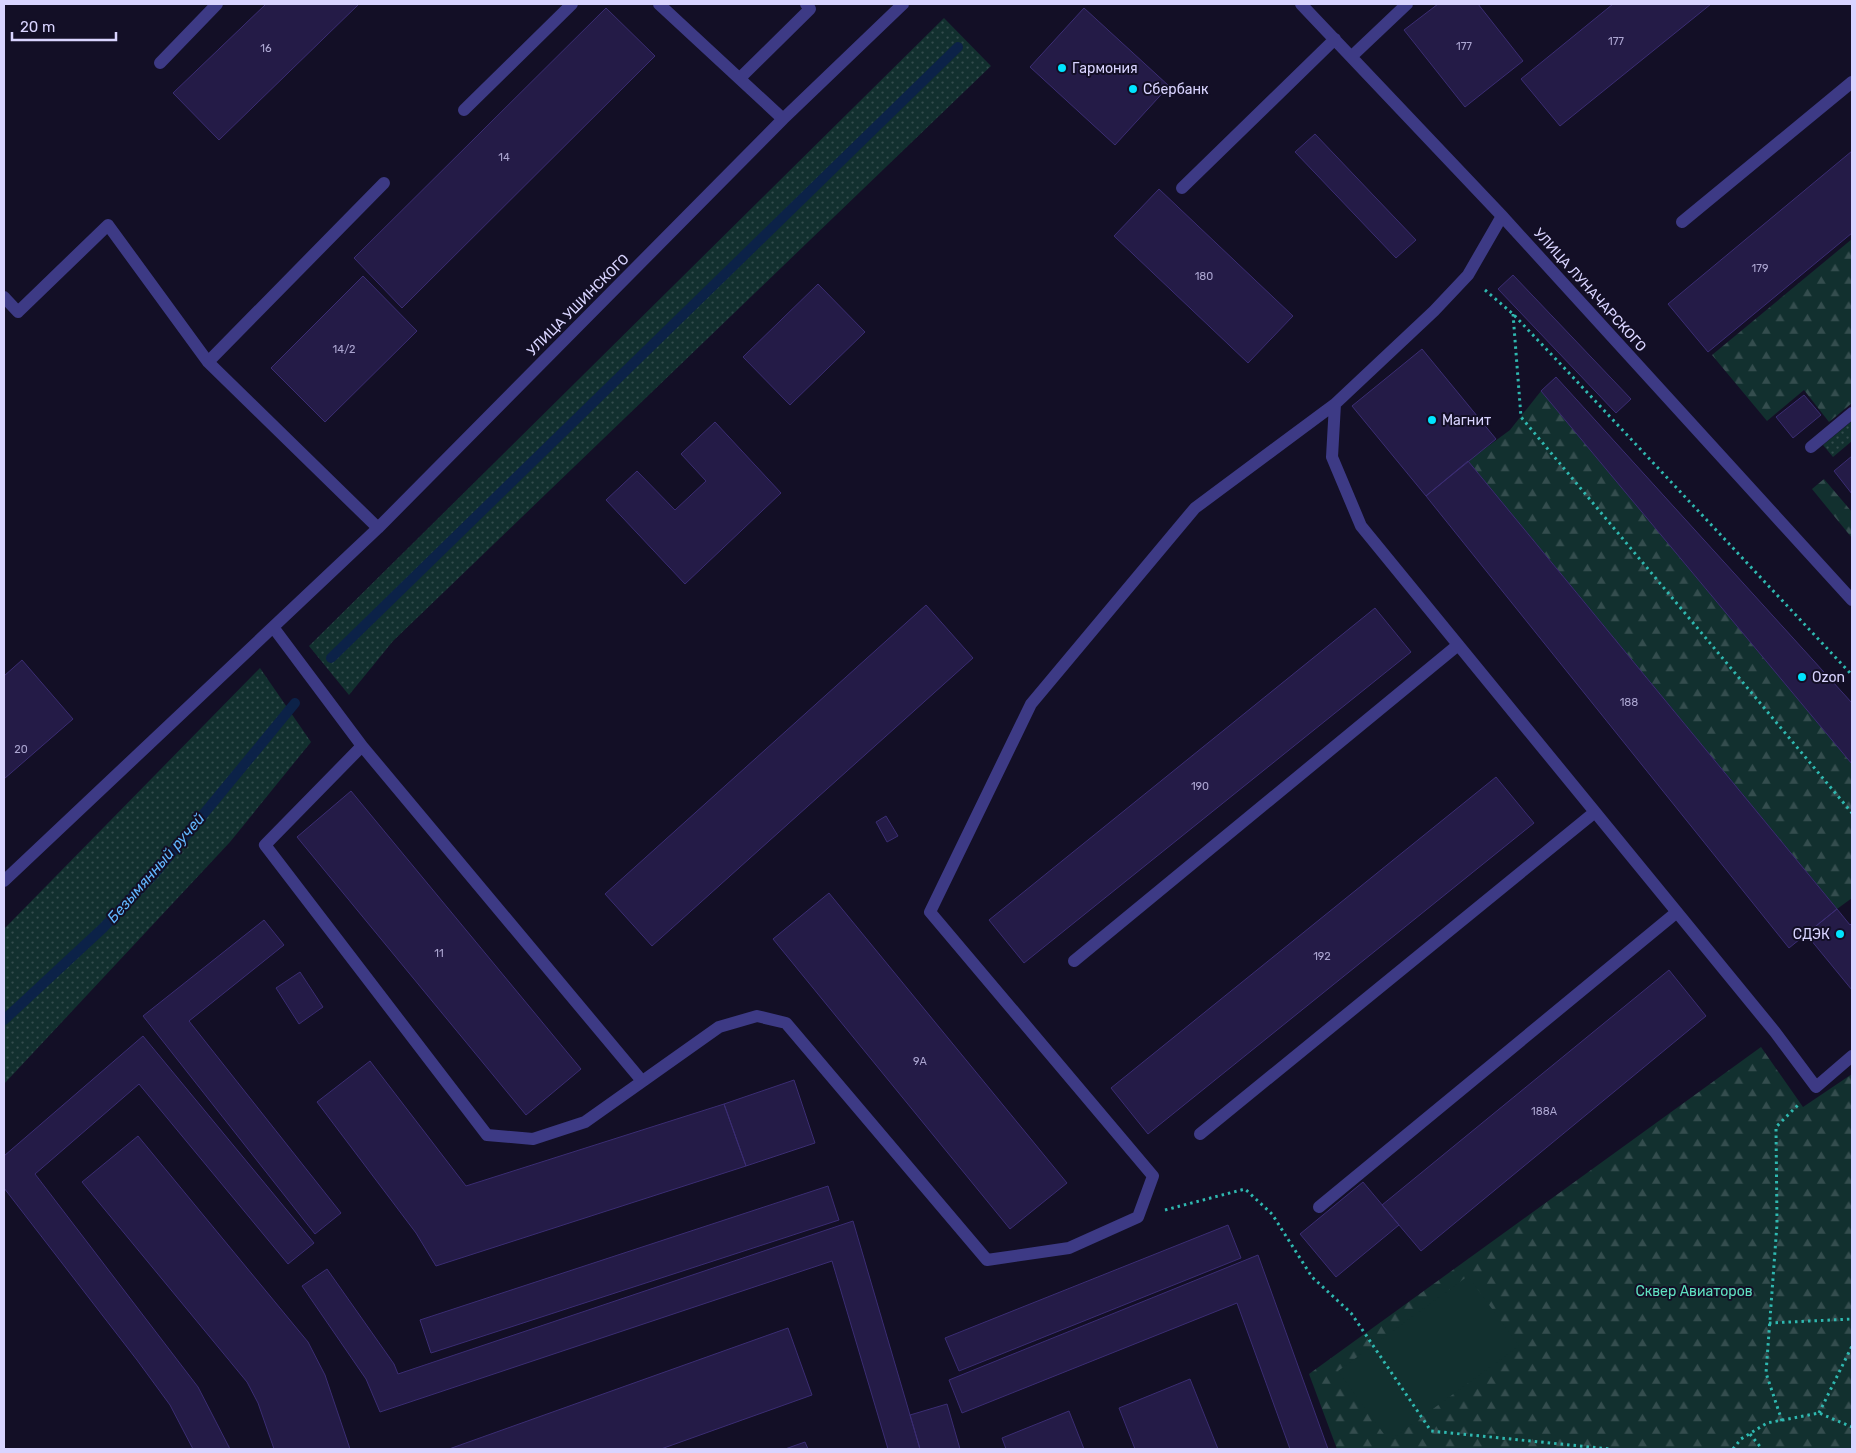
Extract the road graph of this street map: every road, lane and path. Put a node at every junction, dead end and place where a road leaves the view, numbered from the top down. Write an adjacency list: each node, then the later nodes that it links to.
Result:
1 (217, 4): 10 (street)
2 (572, 4): 13 (street)
3 (659, 4): 11 (street)
4 (806, 4): 11 (street)
5 (903, 4): 14 (street, УЛИЦА УШИНСКОГО)
6 (1301, 4): 8 (street, УЛИЦА ЛУНАЧАРСКОГО)
7 (1407, 4): 9 (street)
8 (1335, 39): 9 (street, УЛИЦА ЛУНАЧАРСКОГО); 16 (street)
9 (1351, 57): 17 (street, УЛИЦА ЛУНАЧАРСКОГО)
10 (160, 63)
11 (740, 78): 14 (street)
12 (1852, 82): 18 (street)
13 (464, 110)
14 (783, 119): 26 (street, УЛИЦА УШИНСКОГО)
15 (384, 183): 22 (street)
16 (1182, 188)
17 (1502, 216): 19 (street); 27 (street, УЛИЦА ЛУНАЧАРСКОГО)
18 (1682, 222)
19 (1468, 275): 21 (path); 23 (street)
20 (4, 297): 22 (street)
21 (1513, 314): 30 (path); 33 (path)
22 (208, 362): 26 (street)
23 (1335, 404): 29 (street); 42 (street)
24 (1852, 413): 25 (street)
25 (1811, 447)
26 (378, 528): 28 (street, УЛИЦА УШИНСКОГО)
27 (1852, 599)
28 (273, 627): 31 (street); 34 (street, УЛИЦА УШИНСКОГО)
29 (1458, 645): 32 (street); 36 (street)
30 (1852, 675)
31 (362, 746): 38 (street); 38 (street)
32 (1594, 812): 35 (street); 40 (street)
33 (1852, 813)
34 (4, 881)
35 (1677, 912): 39 (street); 41 (street)
36 (1074, 961)
37 (1852, 1056): 39 (street)
38 (642, 1082): 42 (street)
39 (1816, 1087): 44 (path)
40 (1200, 1134)
41 (1319, 1206)
42 (1138, 1217): 50 (path)
43 (1852, 1319): 44 (path)
44 (1770, 1323): 47 (path)
45 (1852, 1346): 46 (path)
46 (1819, 1414): 47 (path); 48 (path)
47 (1782, 1421): 49 (path)
48 (1852, 1427)
49 (1750, 1434): 52 (path); 53 (path)
50 (1601, 1449): 51 (path)
51 (1610, 1449)
52 (1733, 1449)
53 (1762, 1449)

